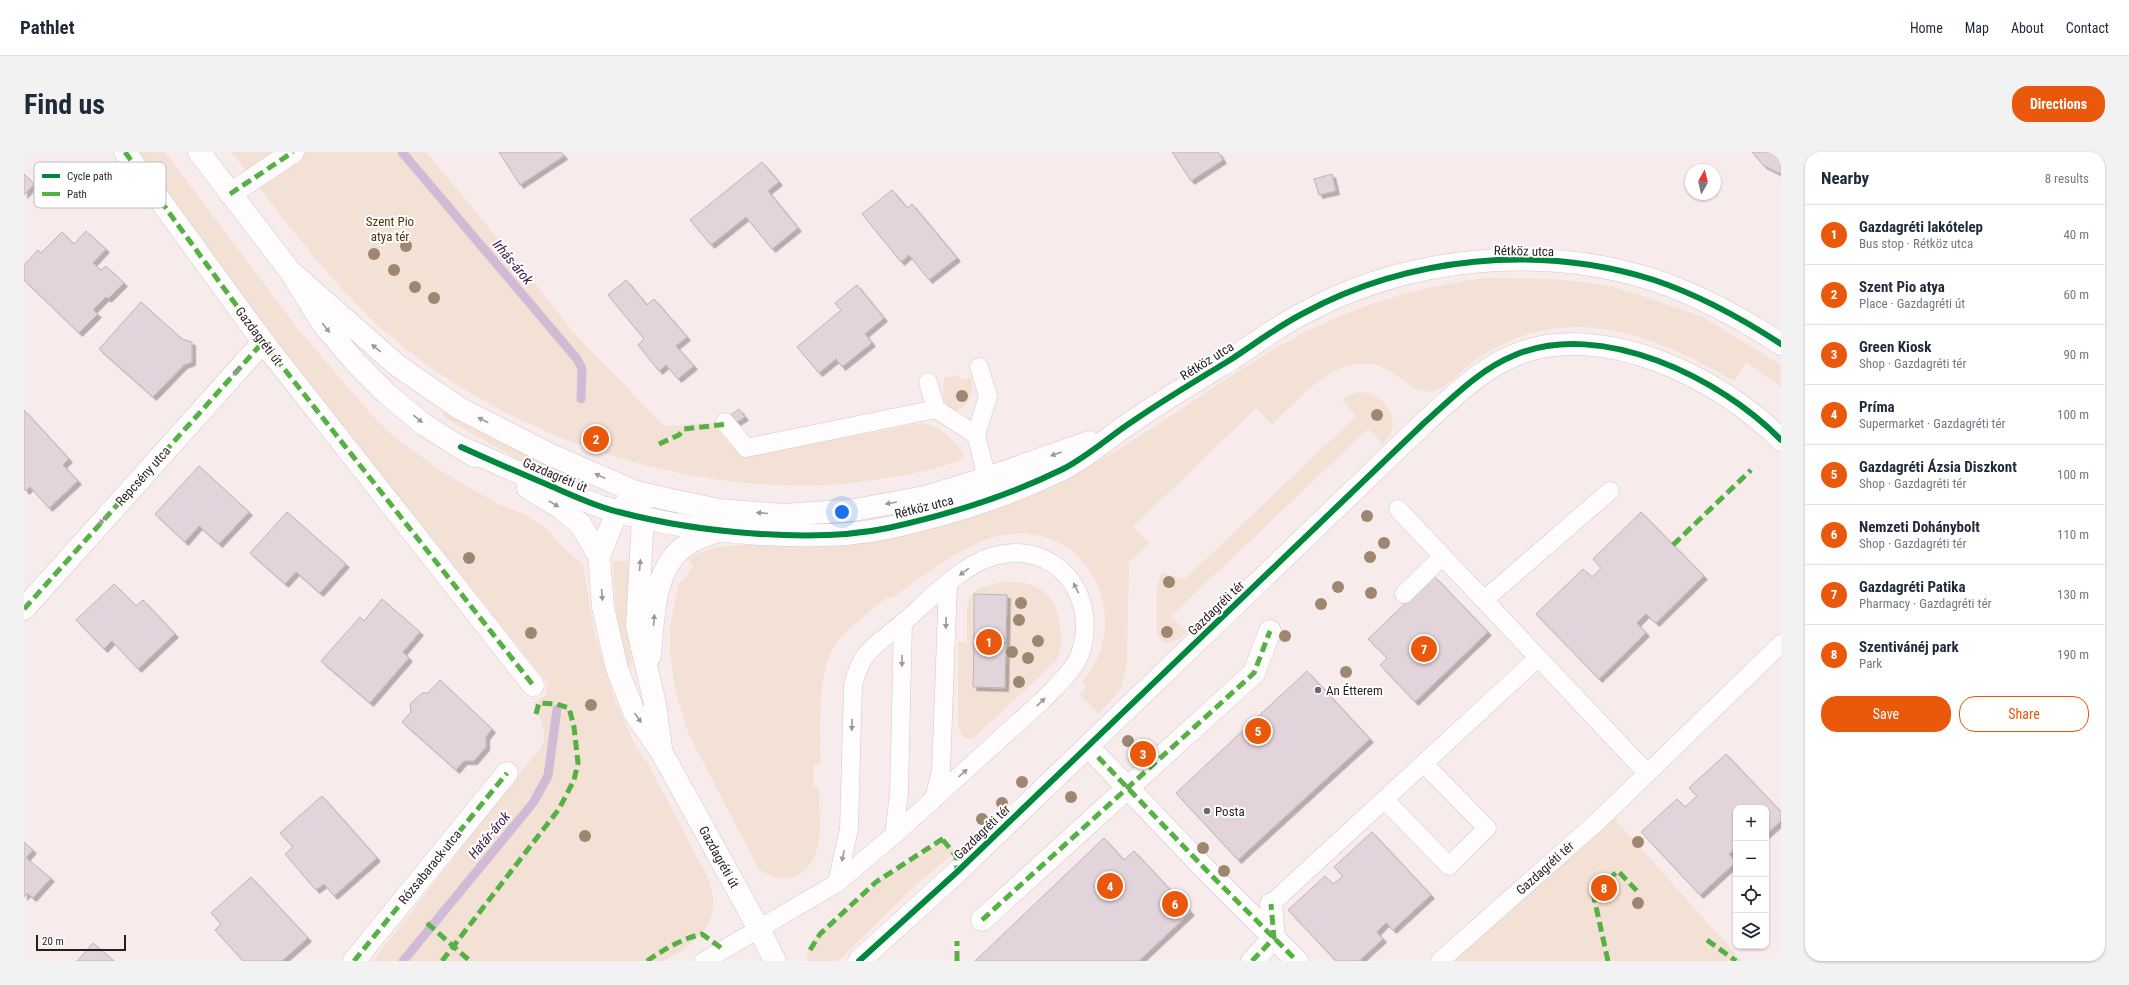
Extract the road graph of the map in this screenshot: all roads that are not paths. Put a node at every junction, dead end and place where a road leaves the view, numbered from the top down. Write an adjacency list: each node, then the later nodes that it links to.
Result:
1 (125, 152): 4 (street, Gazdagréti út)
2 (199, 152): 5 (street, Gazdagréti út)
3 (293, 152): 5 (street)
4 (132, 162)
5 (230, 194): 7 (street, Gazdagréti út)
6 (166, 208): 8 (street, Gazdagréti út)
7 (290, 271): 17 (street, Gazdagréti út, one-way to 17); 20 (street, Gazdagréti út, one-way to 7)
8 (263, 342): 30 (street, Repcsény utca, one-way to 30); 36 (street, Gazdagréti út)
9 (1781, 344): 14 (street, Rétköz utca)
10 (980, 367): 15 (lane)
11 (928, 382): 12 (lane)
12 (936, 409): 13 (lane); 15 (lane)
13 (725, 422)
14 (1119, 431): 18 (street, Rétköz utca, one-way to 18); 24 (street, Rétköz utca)
15 (976, 434): 18 (lane)
16 (1781, 440): 54 (street, Gazdagréti tér)
17 (461, 448): 22 (street, Gazdagréti út); 25 (street, Gazdagréti út, one-way to 25)
18 (987, 478): 20 (street, Rétköz utca, one-way to 20)
19 (1610, 491): 29 (lane)
20 (636, 492): 22 (street, Gazdagréti út); 23 (street, Gazdagréti út)
21 (1398, 509): 26 (lane)
22 (617, 512): 23 (street, Gazdagréti út); 25 (street, Gazdagréti út)
23 (643, 517): 24 (street, Rétköz utca); 35 (street, Gazdagréti út, one-way to 23)
24 (720, 530): 35 (street, Rétköz utca, one-way to 24)
25 (599, 556): 37 (street, Gazdagréti út, one-way to 37)
26 (1443, 556): 28 (lane); 29 (lane)
27 (948, 584): 31 (lane); 43 (lane, one-way to 43); 43 (lane, one-way to 27)
28 (1404, 594)
29 (1484, 600): 34 (lane)
30 (24, 609)
31 (903, 622): 45 (lane, one-way to 45); 46 (lane, one-way to 46)
32 (1270, 631): 42 (street)
33 (1781, 644): 41 (lane, Gazdagréti tér)
34 (1538, 658): 39 (lane); 41 (lane)
35 (648, 673): 37 (street, Gazdagréti út)
36 (533, 685)
37 (662, 753): 49 (street, Gazdagréti út)
38 (1098, 757): 42 (street)
39 (1424, 764): 44 (lane); 44 (lane)
40 (507, 773): 51 (street, Rózsabarack utca)
41 (1647, 773): 57 (lane, Gazdagréti tér)
42 (1128, 788): 48 (street); 50 (street)
43 (934, 799): 45 (lane)
44 (1385, 800): 47 (lane)
45 (894, 835): 46 (lane)
46 (837, 883): 49 (lane)
47 (1271, 904): 50 (street)
48 (982, 920)
49 (759, 929): 52 (lane); 53 (street, Gazdagréti út)
50 (1274, 938): 55 (street); 56 (street)
51 (354, 961)
52 (704, 961)
53 (775, 961)
54 (859, 961)
55 (1252, 961)
56 (1297, 961)
57 (1440, 961)

